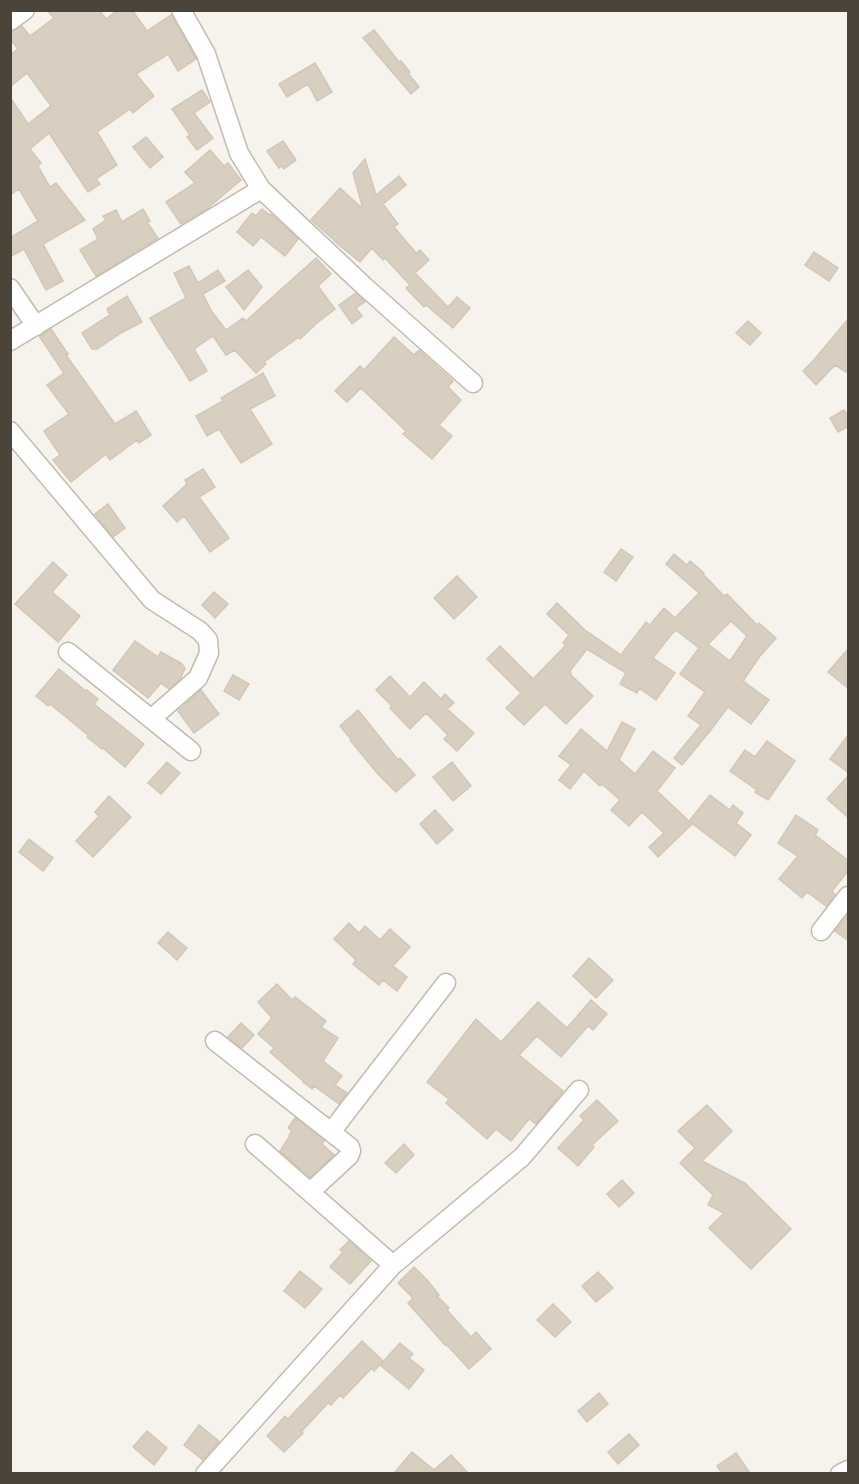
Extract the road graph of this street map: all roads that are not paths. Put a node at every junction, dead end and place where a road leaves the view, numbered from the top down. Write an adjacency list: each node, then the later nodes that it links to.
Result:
1 (25, 10): 3 (street)
2 (181, 10): 4 (street)
3 (10, 21)
4 (261, 189): 6 (street); 8 (street)
5 (10, 288): 6 (street)
6 (36, 326): 7 (street)
7 (10, 341)
8 (473, 383)
9 (10, 431): 11 (street)
10 (68, 652): 11 (street)
11 (151, 719): 12 (street)
12 (191, 751)
13 (849, 896): 14 (street)
14 (821, 931)
15 (446, 983): 18 (street)
16 (215, 1041): 18 (street)
17 (579, 1090): 21 (street)
18 (331, 1132): 20 (street)
19 (255, 1144): 20 (street)
20 (310, 1192): 21 (street)
21 (393, 1265): 23 (street)
22 (849, 1470): 24 (street)
23 (205, 1473)
24 (840, 1473)

